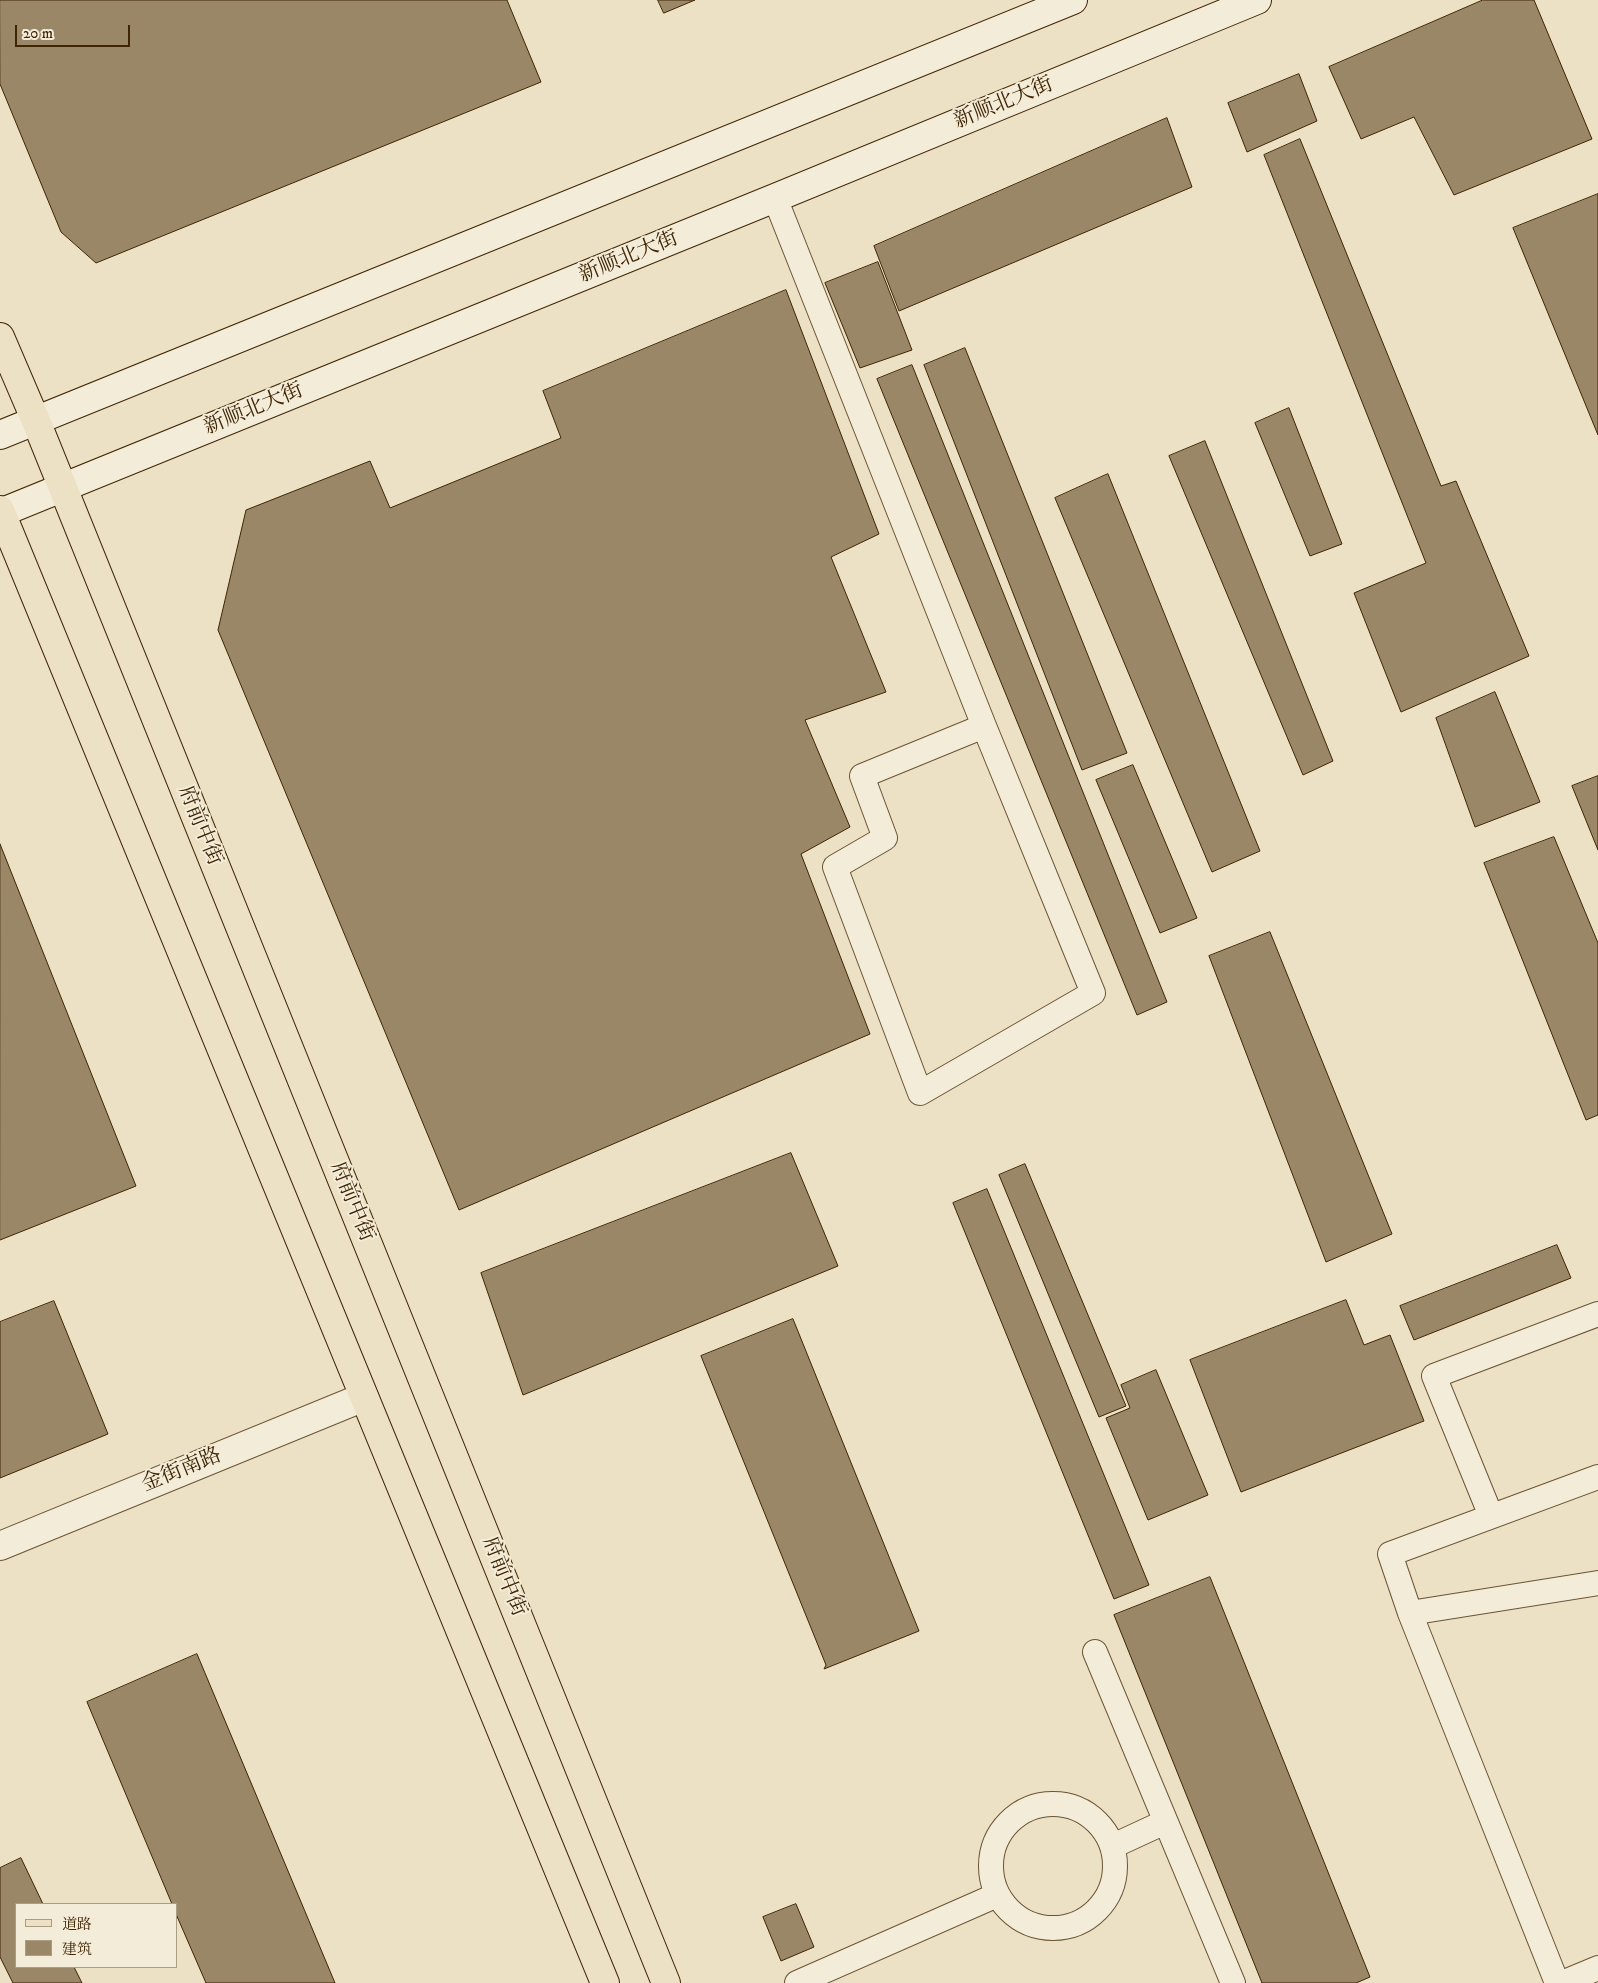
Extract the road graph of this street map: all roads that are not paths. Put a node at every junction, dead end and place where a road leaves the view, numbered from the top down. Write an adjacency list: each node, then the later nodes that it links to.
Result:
1 (1073, 0): 5 (main road)
2 (1257, 0): 3 (main road, 新顺北大街)
3 (775, 198): 7 (main road, 新顺北大街); 9 (lane)
4 (0, 337): 5 (main road, 府前中街)
5 (36, 421): 6 (main road); 7 (main road, 府前中街)
6 (0, 435)
7 (62, 488): 8 (main road, 新顺北大街); 23 (main road, 府前中街)
8 (0, 512): 11 (main road)
9 (984, 726): 9 (lane)
10 (1598, 1314): 13 (lane)
11 (364, 1397): 14 (main road, 金街南路); 22 (main road)
12 (1598, 1477): 13 (lane)
13 (1491, 1516): 16 (lane)
14 (0, 1546)
15 (1598, 1583): 16 (lane)
16 (1410, 1613): 26 (lane)
17 (1095, 1652): 18 (lane)
18 (1165, 1822): 19 (lane); 25 (lane)
19 (1112, 1846): 20 (lane); 20 (lane)
20 (997, 1894): 24 (lane)
21 (1598, 1968): 27 (lane)
22 (605, 1983)
23 (666, 1983)
24 (797, 1983)
25 (1233, 1983)
26 (1557, 1983)
27 (1562, 1983)

